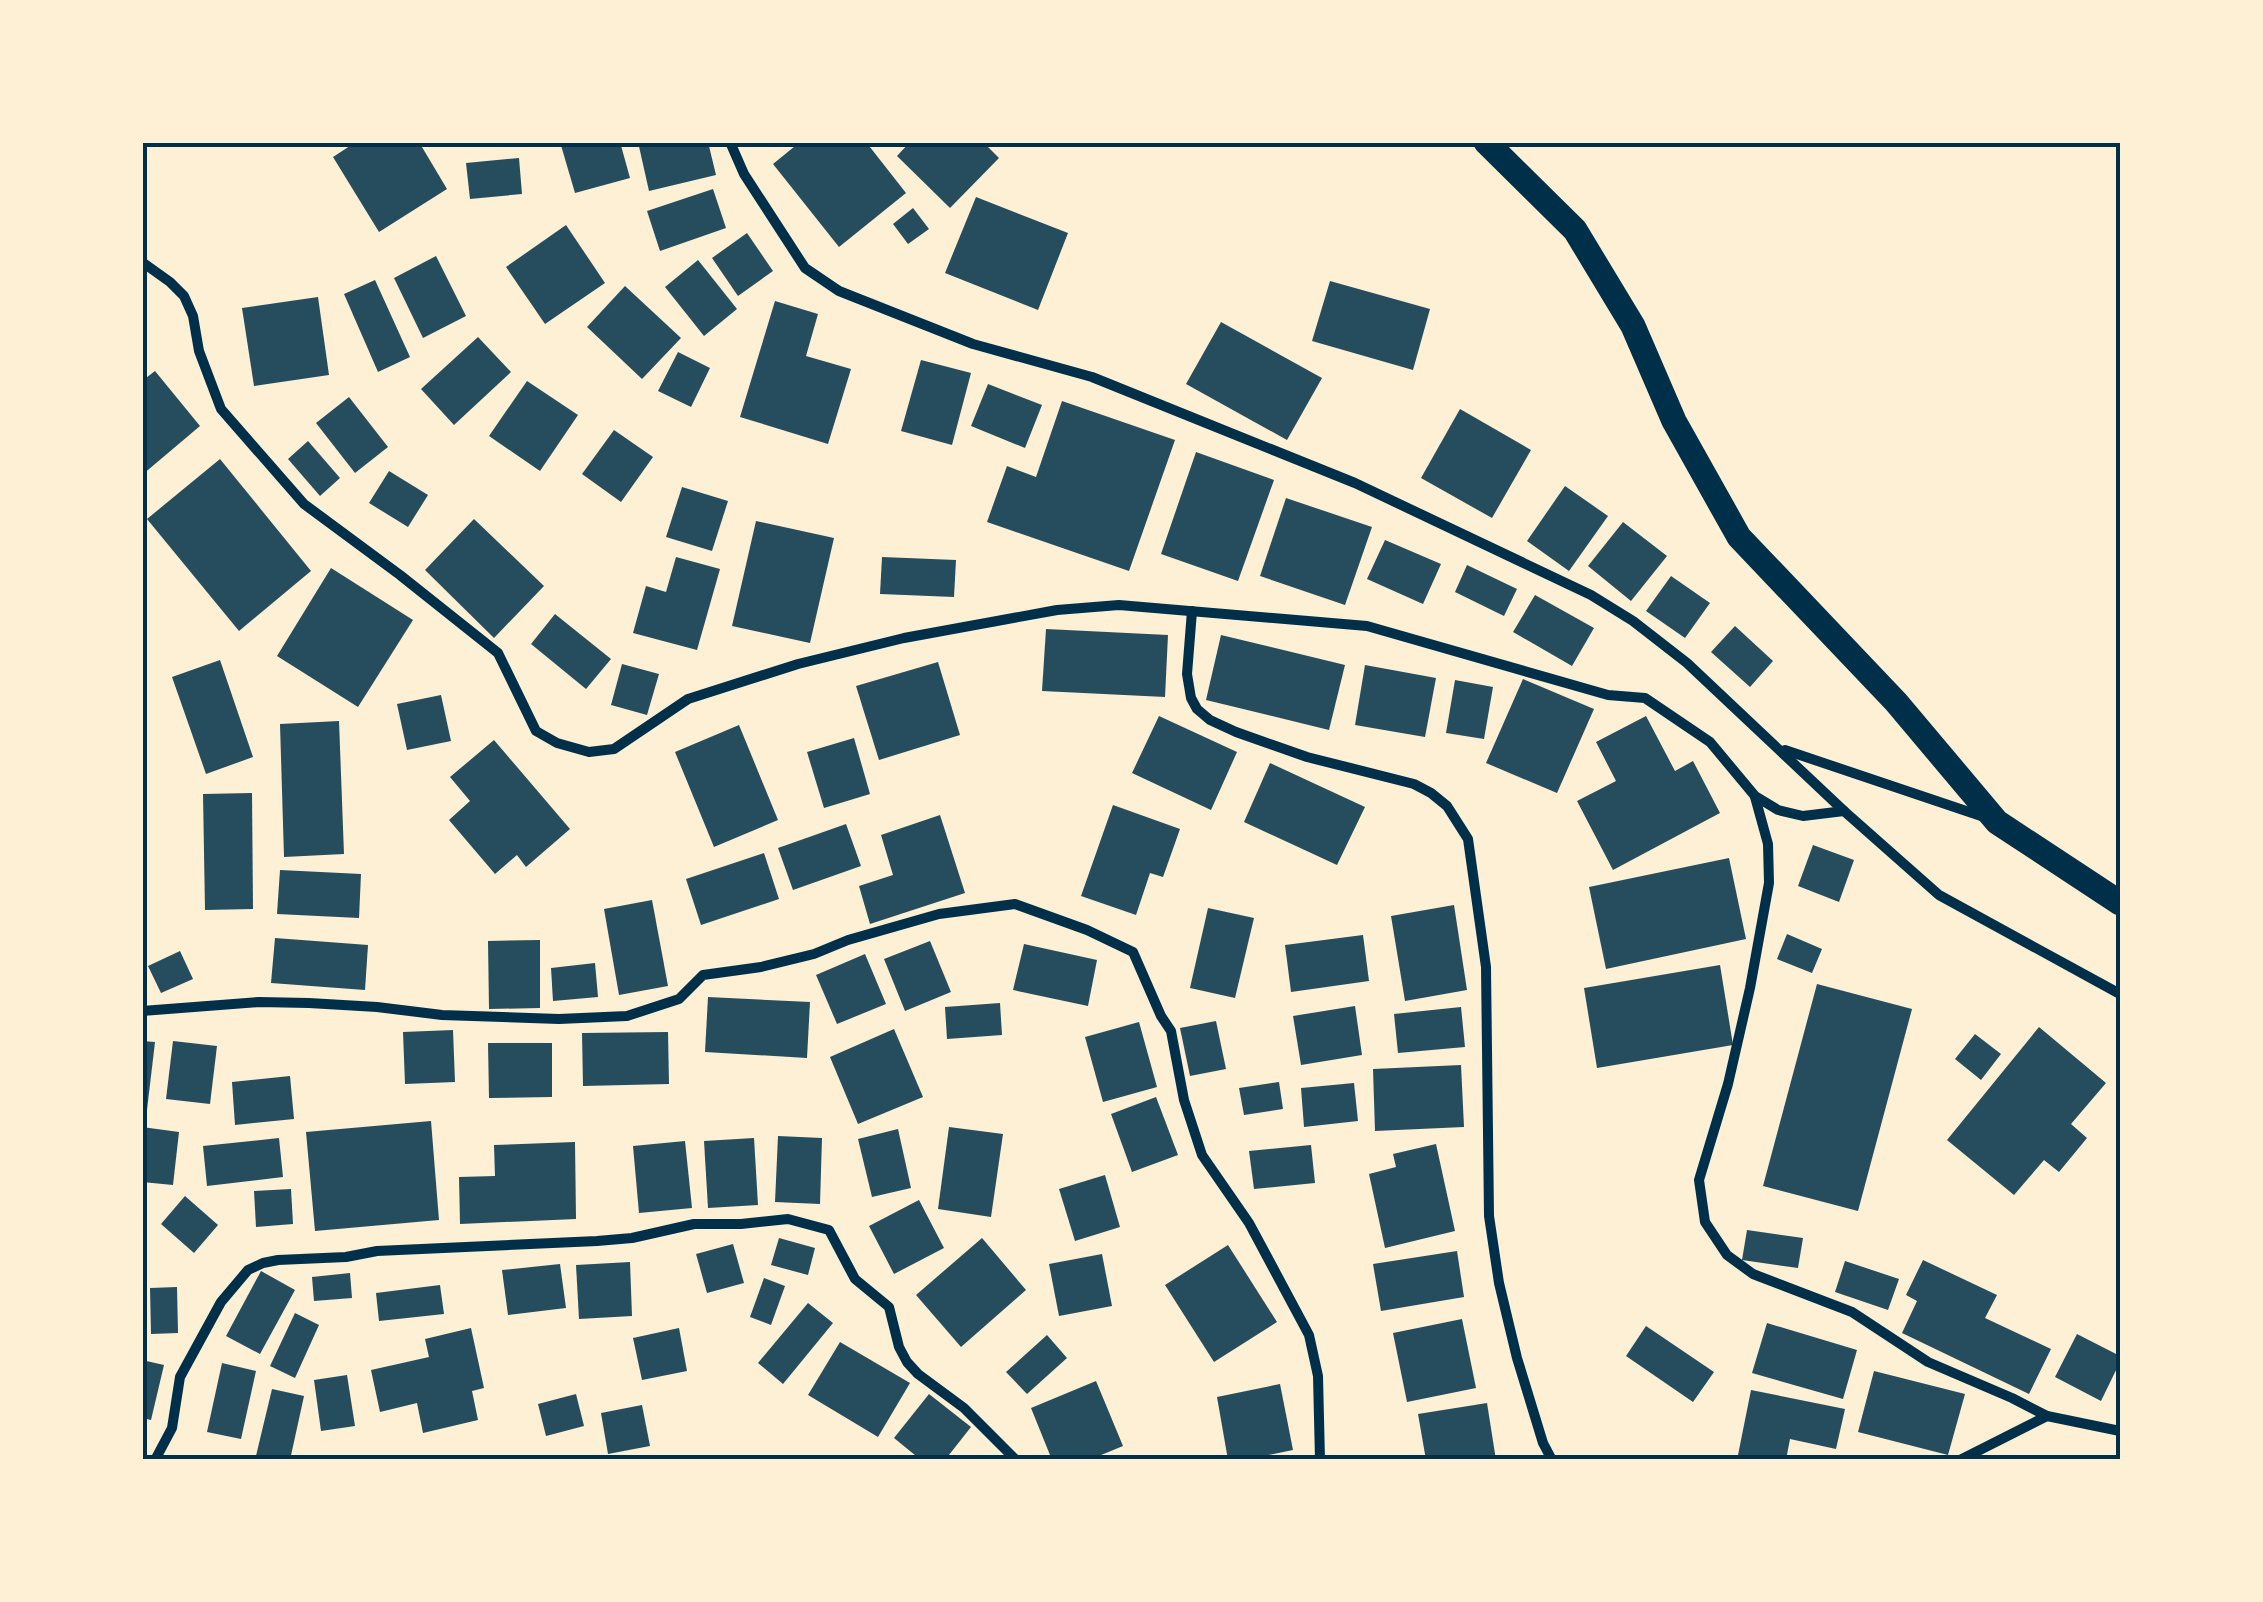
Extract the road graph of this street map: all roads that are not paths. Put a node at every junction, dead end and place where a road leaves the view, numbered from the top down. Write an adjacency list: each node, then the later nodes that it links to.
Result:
1 (730, 142): 5 (street)
2 (1486, 142): 8 (main road)
3 (142, 262): 4 (street)
4 (1192, 610): 6 (street); 17 (street)
5 (1780, 748): 7 (street); 8 (street)
6 (1755, 796): 7 (street); 12 (street)
7 (1844, 811): 10 (street)
8 (1996, 822): 9 (main road)
9 (2120, 903)
10 (2120, 994)
11 (142, 1011): 16 (street)
12 (2046, 1416): 13 (street); 18 (street)
13 (2120, 1431)
14 (155, 1460): 15 (street)
15 (1016, 1460)
16 (1320, 1460)
17 (1552, 1460)
18 (1960, 1460)

